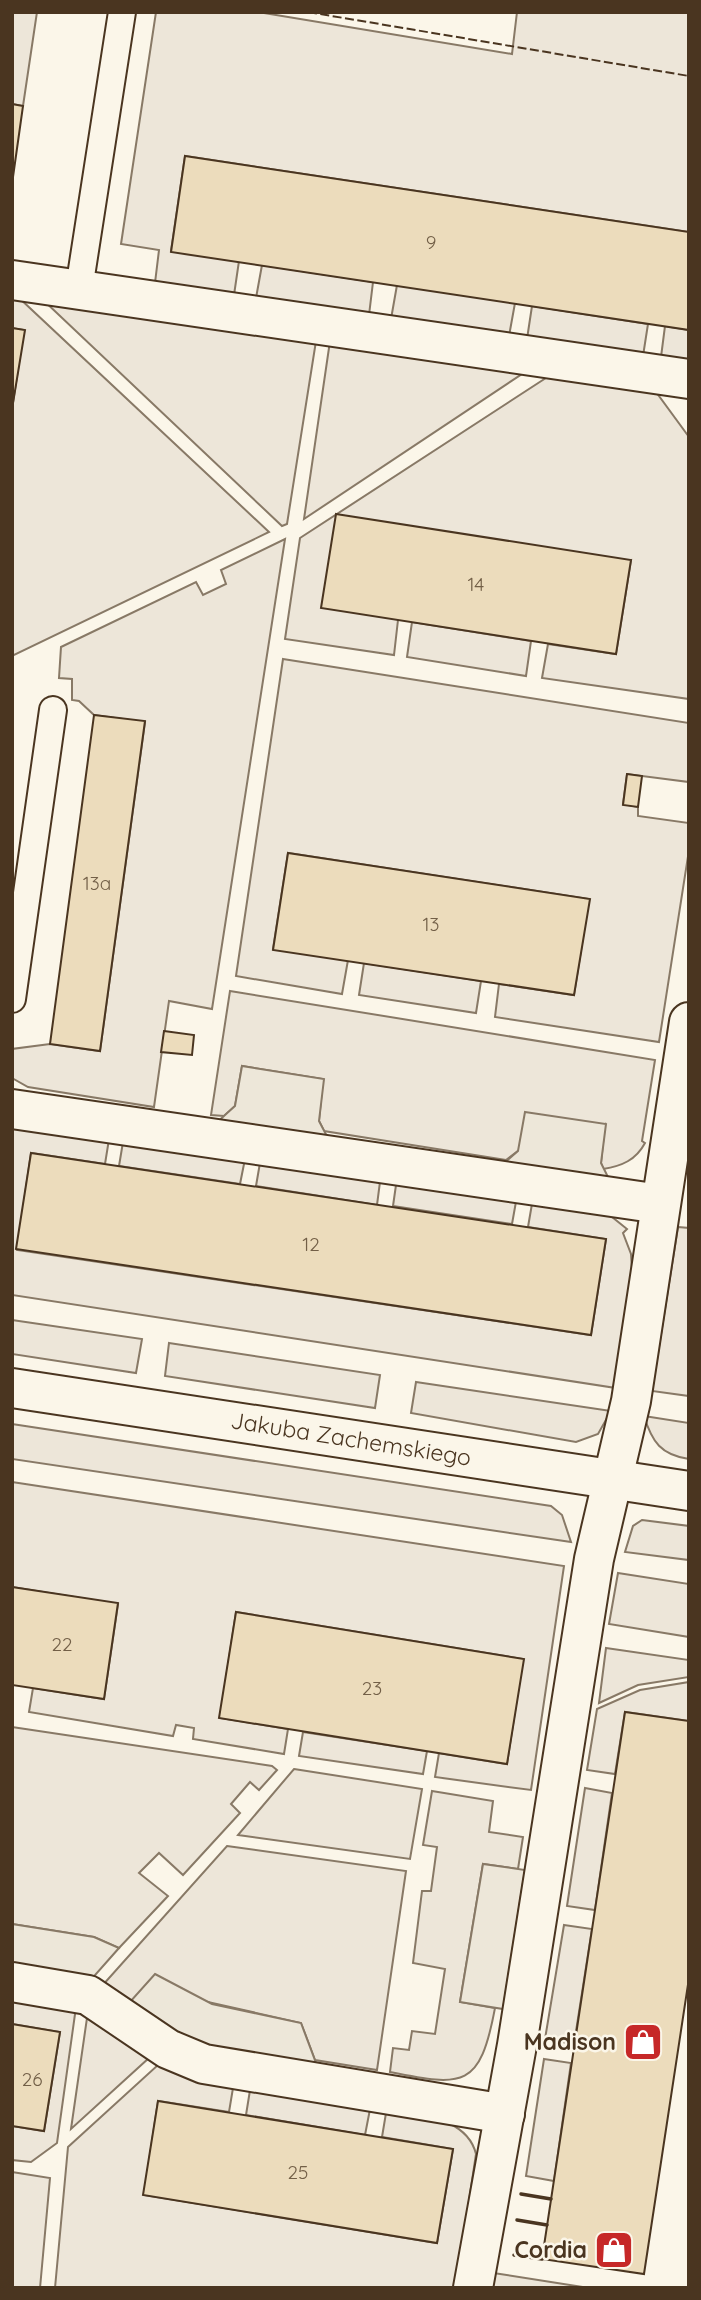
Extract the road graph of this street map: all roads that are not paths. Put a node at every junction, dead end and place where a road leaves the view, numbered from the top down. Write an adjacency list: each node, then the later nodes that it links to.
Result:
1 (122, 12): 3 (lane)
2 (12, 280): 3 (street)
3 (79, 289): 4 (street)
4 (689, 379)
5 (53, 710): 6 (lane)
6 (12, 999)
7 (689, 1022): 9 (street)
8 (12, 1109): 9 (street)
9 (660, 1204): 11 (street)
10 (12, 1388): 11 (street, Jakuba Zachemskiego)
11 (614, 1479): 12 (street, Jakuba Zachemskiego); 14 (street)
12 (689, 1491)
13 (12, 1982): 14 (street)
14 (505, 2114): 15 (street)
15 (473, 2288)

